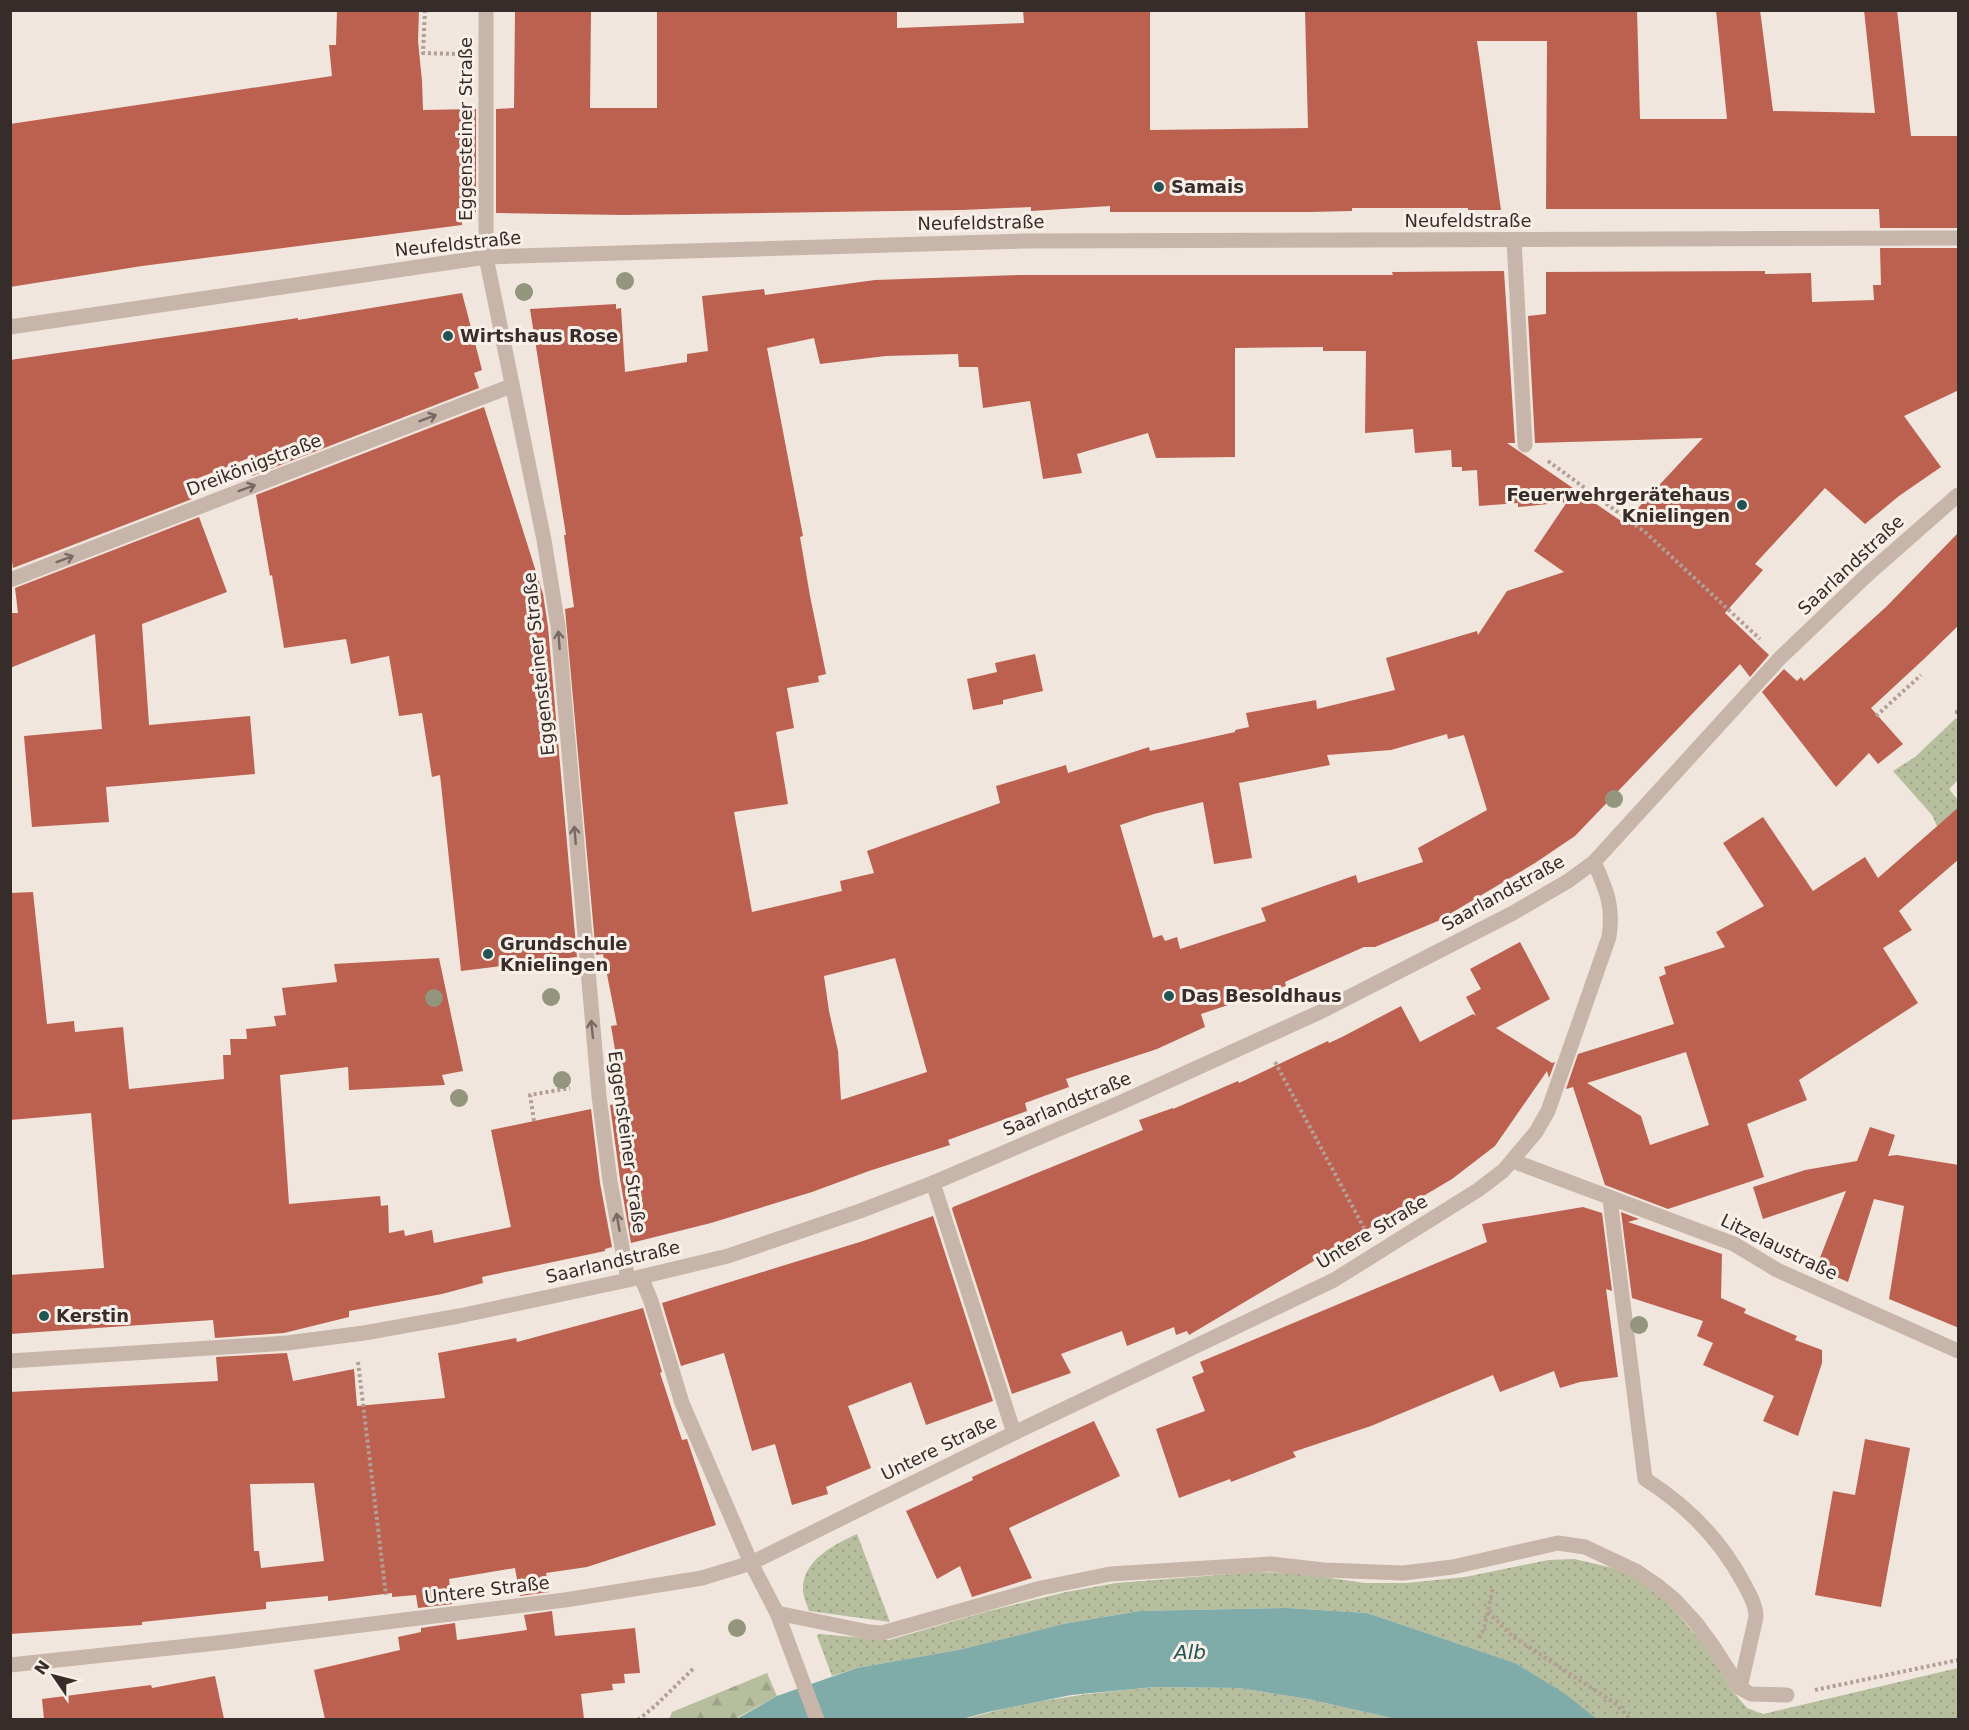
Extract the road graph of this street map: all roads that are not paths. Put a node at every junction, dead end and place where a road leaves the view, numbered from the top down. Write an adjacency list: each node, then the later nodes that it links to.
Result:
1 (486, 10): 4 (street, Eggensteiner Straße)
2 (1959, 238): 3 (street, Neufeldstraße)
3 (1514, 240): 4 (street, Neufeldstraße); 7 (street)
4 (486, 257): 5 (street, Neufeldstraße); 6 (street, Eggensteiner Straße)
5 (10, 327)
6 (511, 386): 9 (street, Dreikönigstraße, one-way to 6); 14 (street, Eggensteiner Straße, one-way to 6)
7 (1526, 445)
8 (1959, 495): 10 (street, Saarlandstraße)
9 (10, 580)
10 (1594, 862): 11 (street, Untere Straße); 12 (street, Saarlandstraße)
11 (1513, 1161): 13 (street, Litzelaustraße); 17 (street, Untere Straße)
12 (933, 1183): 14 (street, Saarlandstraße); 17 (street)
13 (1610, 1199): 15 (street, Litzelaustraße); 21 (street)
14 (634, 1278): 16 (street, Saarlandstraße); 18 (street, Eggensteiner Straße)
15 (1959, 1351)
16 (10, 1361)
17 (1014, 1433): 18 (street, Untere Straße)
18 (751, 1563): 19 (street, Eggensteiner Straße); 20 (street, Untere Straße)
19 (777, 1613): 21 (street); 23 (street, Eggensteiner Straße)
20 (10, 1665)
21 (1740, 1688): 22 (street)
22 (1787, 1695)
23 (817, 1719)

